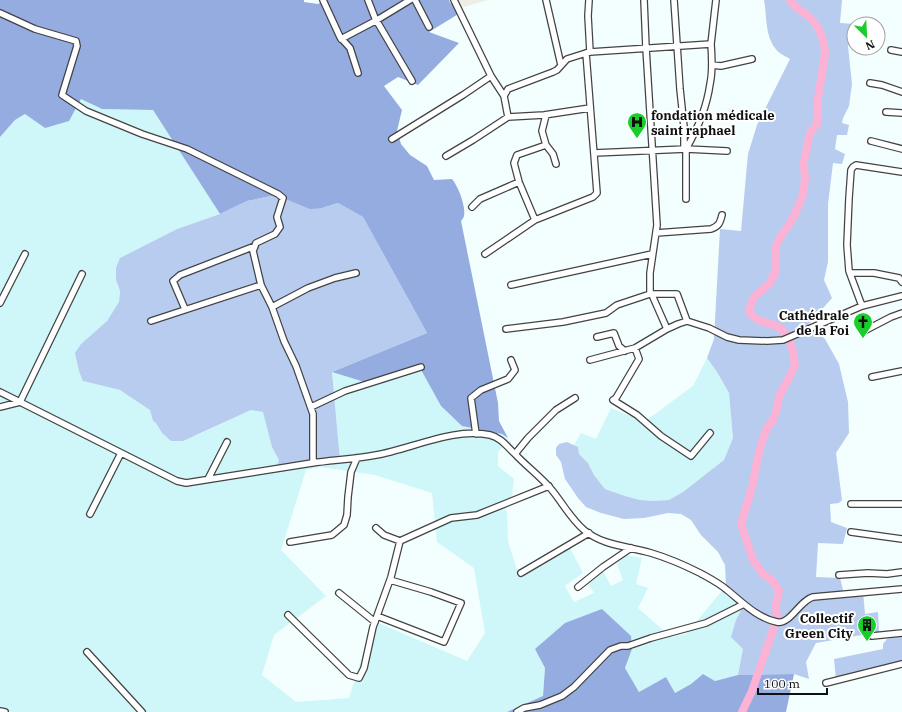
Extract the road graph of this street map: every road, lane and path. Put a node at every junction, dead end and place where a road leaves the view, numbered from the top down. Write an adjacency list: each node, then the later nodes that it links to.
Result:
1 (323, 0): 14 (street)
2 (368, 0): 12 (street)
3 (410, 0): 12 (street)
4 (415, 0): 13 (street)
5 (454, 0): 25 (street)
6 (546, 0): 22 (street)
7 (589, 0): 19 (street)
8 (644, 0): 17 (street)
9 (674, 0): 16 (street)
10 (716, 0): 15 (street)
11 (0, 13): 52 (street)
12 (377, 20): 14 (street); 26 (street)
13 (429, 27)
14 (341, 39): 24 (street)
15 (711, 44): 16 (street); 23 (street)
16 (677, 46): 17 (street); 39 (street)
17 (646, 48): 19 (street); 38 (street)
18 (891, 50): 20 (street)
19 (588, 52): 22 (street); 30 (street)
20 (902, 52)
21 (752, 59): 23 (street)
22 (561, 65): 29 (street)
23 (712, 65): 39 (street)
24 (358, 74)
25 (491, 76): 29 (street); 35 (street)
26 (412, 82)
27 (870, 83): 28 (street)
28 (902, 92)
29 (504, 96): 34 (street)
30 (590, 108): 33 (street); 42 (street)
31 (886, 112): 32 (street)
32 (902, 113)
33 (546, 115): 34 (street); 37 (street)
34 (508, 117): 43 (street)
35 (392, 139)
36 (871, 141): 40 (street)
37 (546, 145): 44 (street); 46 (street)
38 (652, 149): 39 (street); 42 (street); 51 (street)
39 (685, 149): 41 (street); 47 (street)
40 (902, 149)
41 (727, 151)
42 (594, 153): 50 (street)
43 (446, 156)
44 (556, 164)
45 (902, 172): 57 (street)
46 (519, 182): 48 (street); 50 (street)
47 (686, 199)
48 (472, 207)
49 (722, 215): 51 (street)
50 (535, 220): 54 (street)
51 (656, 233): 55 (street)
52 (255, 246): 60 (street); 67 (street)
53 (25, 254): 64 (street)
54 (485, 254)
55 (652, 254): 61 (street); 62 (street)
56 (356, 273): 66 (street)
57 (850, 273): 59 (street); 65 (street)
58 (82, 274): 84 (street)
59 (902, 282)
60 (261, 285): 66 (street); 67 (street)
61 (511, 285)
62 (650, 294): 70 (street); 71 (street); 72 (street)
63 (902, 296): 65 (street)
64 (0, 303)
65 (862, 306): 70 (street)
66 (272, 307): 86 (street)
67 (185, 309): 69 (street)
68 (902, 313): 73 (street)
69 (151, 321)
70 (687, 321): 72 (street)
71 (506, 329)
72 (667, 329): 75 (street)
73 (866, 330)
74 (597, 337): 76 (street)
75 (635, 348): 76 (street); 87 (street)
76 (624, 351): 78 (street)
77 (511, 360): 88 (street)
78 (590, 360)
79 (421, 367): 86 (street)
80 (902, 371): 81 (street)
81 (872, 377)
82 (0, 392): 84 (street)
83 (575, 398): 91 (street)
84 (20, 402): 85 (street); 90 (street)
85 (0, 407)
86 (311, 407): 93 (street)
87 (710, 433)
88 (476, 434): 91 (street); 92 (street)
89 (227, 442): 94 (street)
90 (120, 452): 94 (street); 98 (street)
91 (515, 454): 95 (street)
92 (357, 458): 93 (street); 104 (street)
93 (313, 463): 94 (street)
94 (208, 479)
95 (548, 486): 101 (street); 103 (street)
96 (851, 504): 97 (street)
97 (902, 504)
98 (90, 514)
99 (376, 528): 103 (street)
100 (851, 532): 102 (street)
101 (589, 533): 105 (street); 107 (street)
102 (902, 540)
103 (400, 541): 109 (street)
104 (290, 542)
105 (631, 548): 110 (street); 113 (street)
106 (902, 572): 108 (street)
107 (521, 573)
108 (839, 575)
109 (390, 580): 115 (street); 115 (street)
110 (578, 586)
111 (902, 589): 113 (street)
112 (339, 593): 116 (street)
113 (742, 605): 125 (street)
114 (288, 615): 116 (street)
115 (377, 616): 116 (street)
116 (375, 622)
117 (902, 633): 118 (street)
118 (872, 636)
119 (87, 652): 124 (street)
120 (902, 664): 121 (street)
121 (826, 683)
122 (0, 711): 123 (street)
123 (5, 712)
124 (142, 712)
125 (517, 712)

